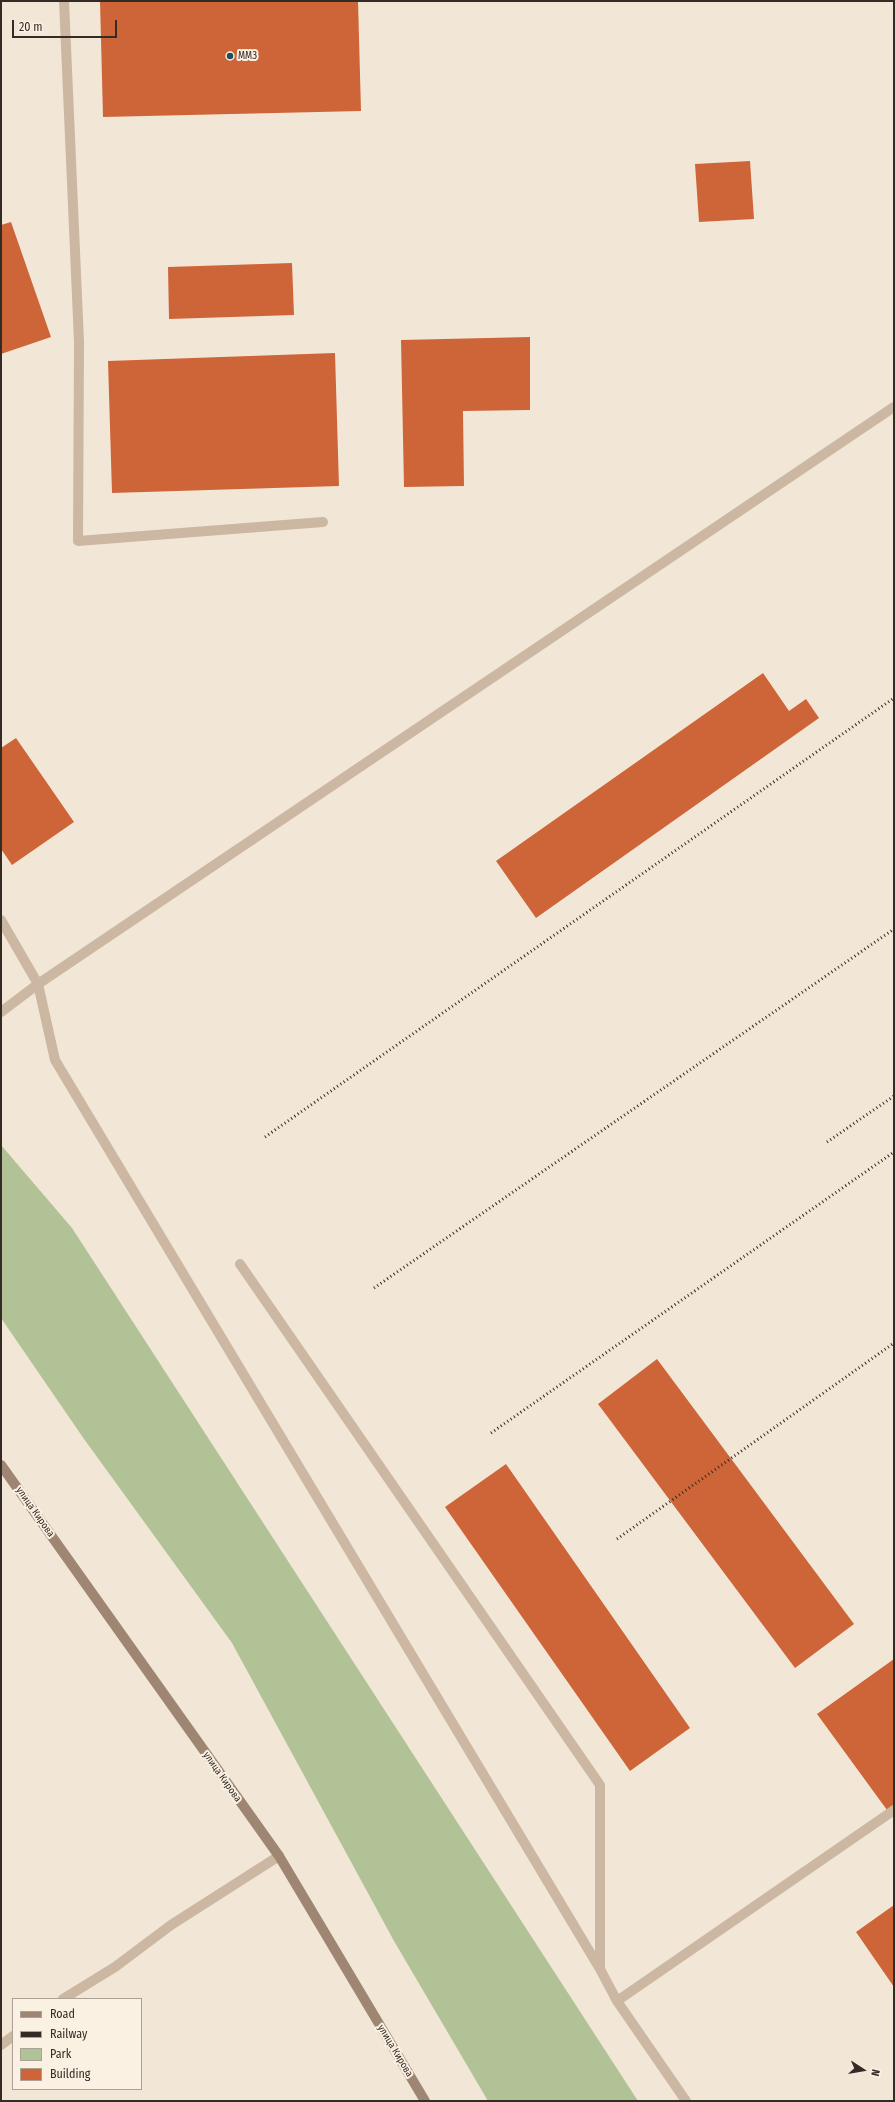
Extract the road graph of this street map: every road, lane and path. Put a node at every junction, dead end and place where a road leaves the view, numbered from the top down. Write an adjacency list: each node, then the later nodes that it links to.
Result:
1 (64, 1): 3 (lane)
2 (894, 407): 5 (lane)
3 (323, 522)
4 (1, 920): 5 (lane)
5 (38, 984): 6 (lane); 11 (lane)
6 (1, 1012)
7 (240, 1264): 11 (lane)
8 (1, 1464): 10 (main road, улица Кирова)
9 (894, 1810): 13 (lane)
10 (279, 1856): 12 (lane); 16 (main road, улица Кирова)
11 (600, 1969): 13 (lane)
12 (66, 1998)
13 (617, 2001): 17 (lane)
14 (12, 2037): 15 (lane)
15 (1, 2045)
16 (425, 2101)
17 (686, 2101)

